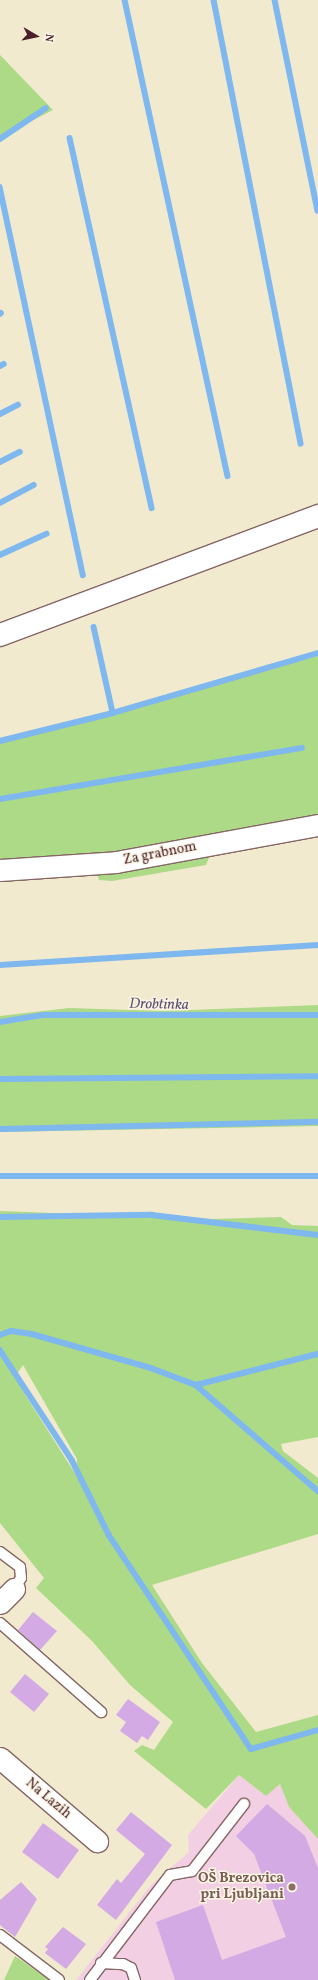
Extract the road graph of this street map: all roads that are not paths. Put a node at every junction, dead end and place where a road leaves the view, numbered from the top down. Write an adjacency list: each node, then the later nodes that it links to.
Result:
1 (318, 516): 2 (main road)
2 (0, 635)
3 (318, 825): 4 (street, Za grabnom)
4 (0, 870)
5 (0, 1552): 6 (lane)
6 (7, 1596)
7 (0, 1623): 8 (lane)
8 (101, 1712)
9 (0, 1758): 11 (street, Na Lazih)
10 (244, 1804): 13 (lane)
11 (97, 1841)
12 (0, 1935): 14 (lane)
13 (101, 1963): 15 (lane); 16 (lane)
14 (59, 1980)
15 (90, 1980)
16 (135, 1980)

